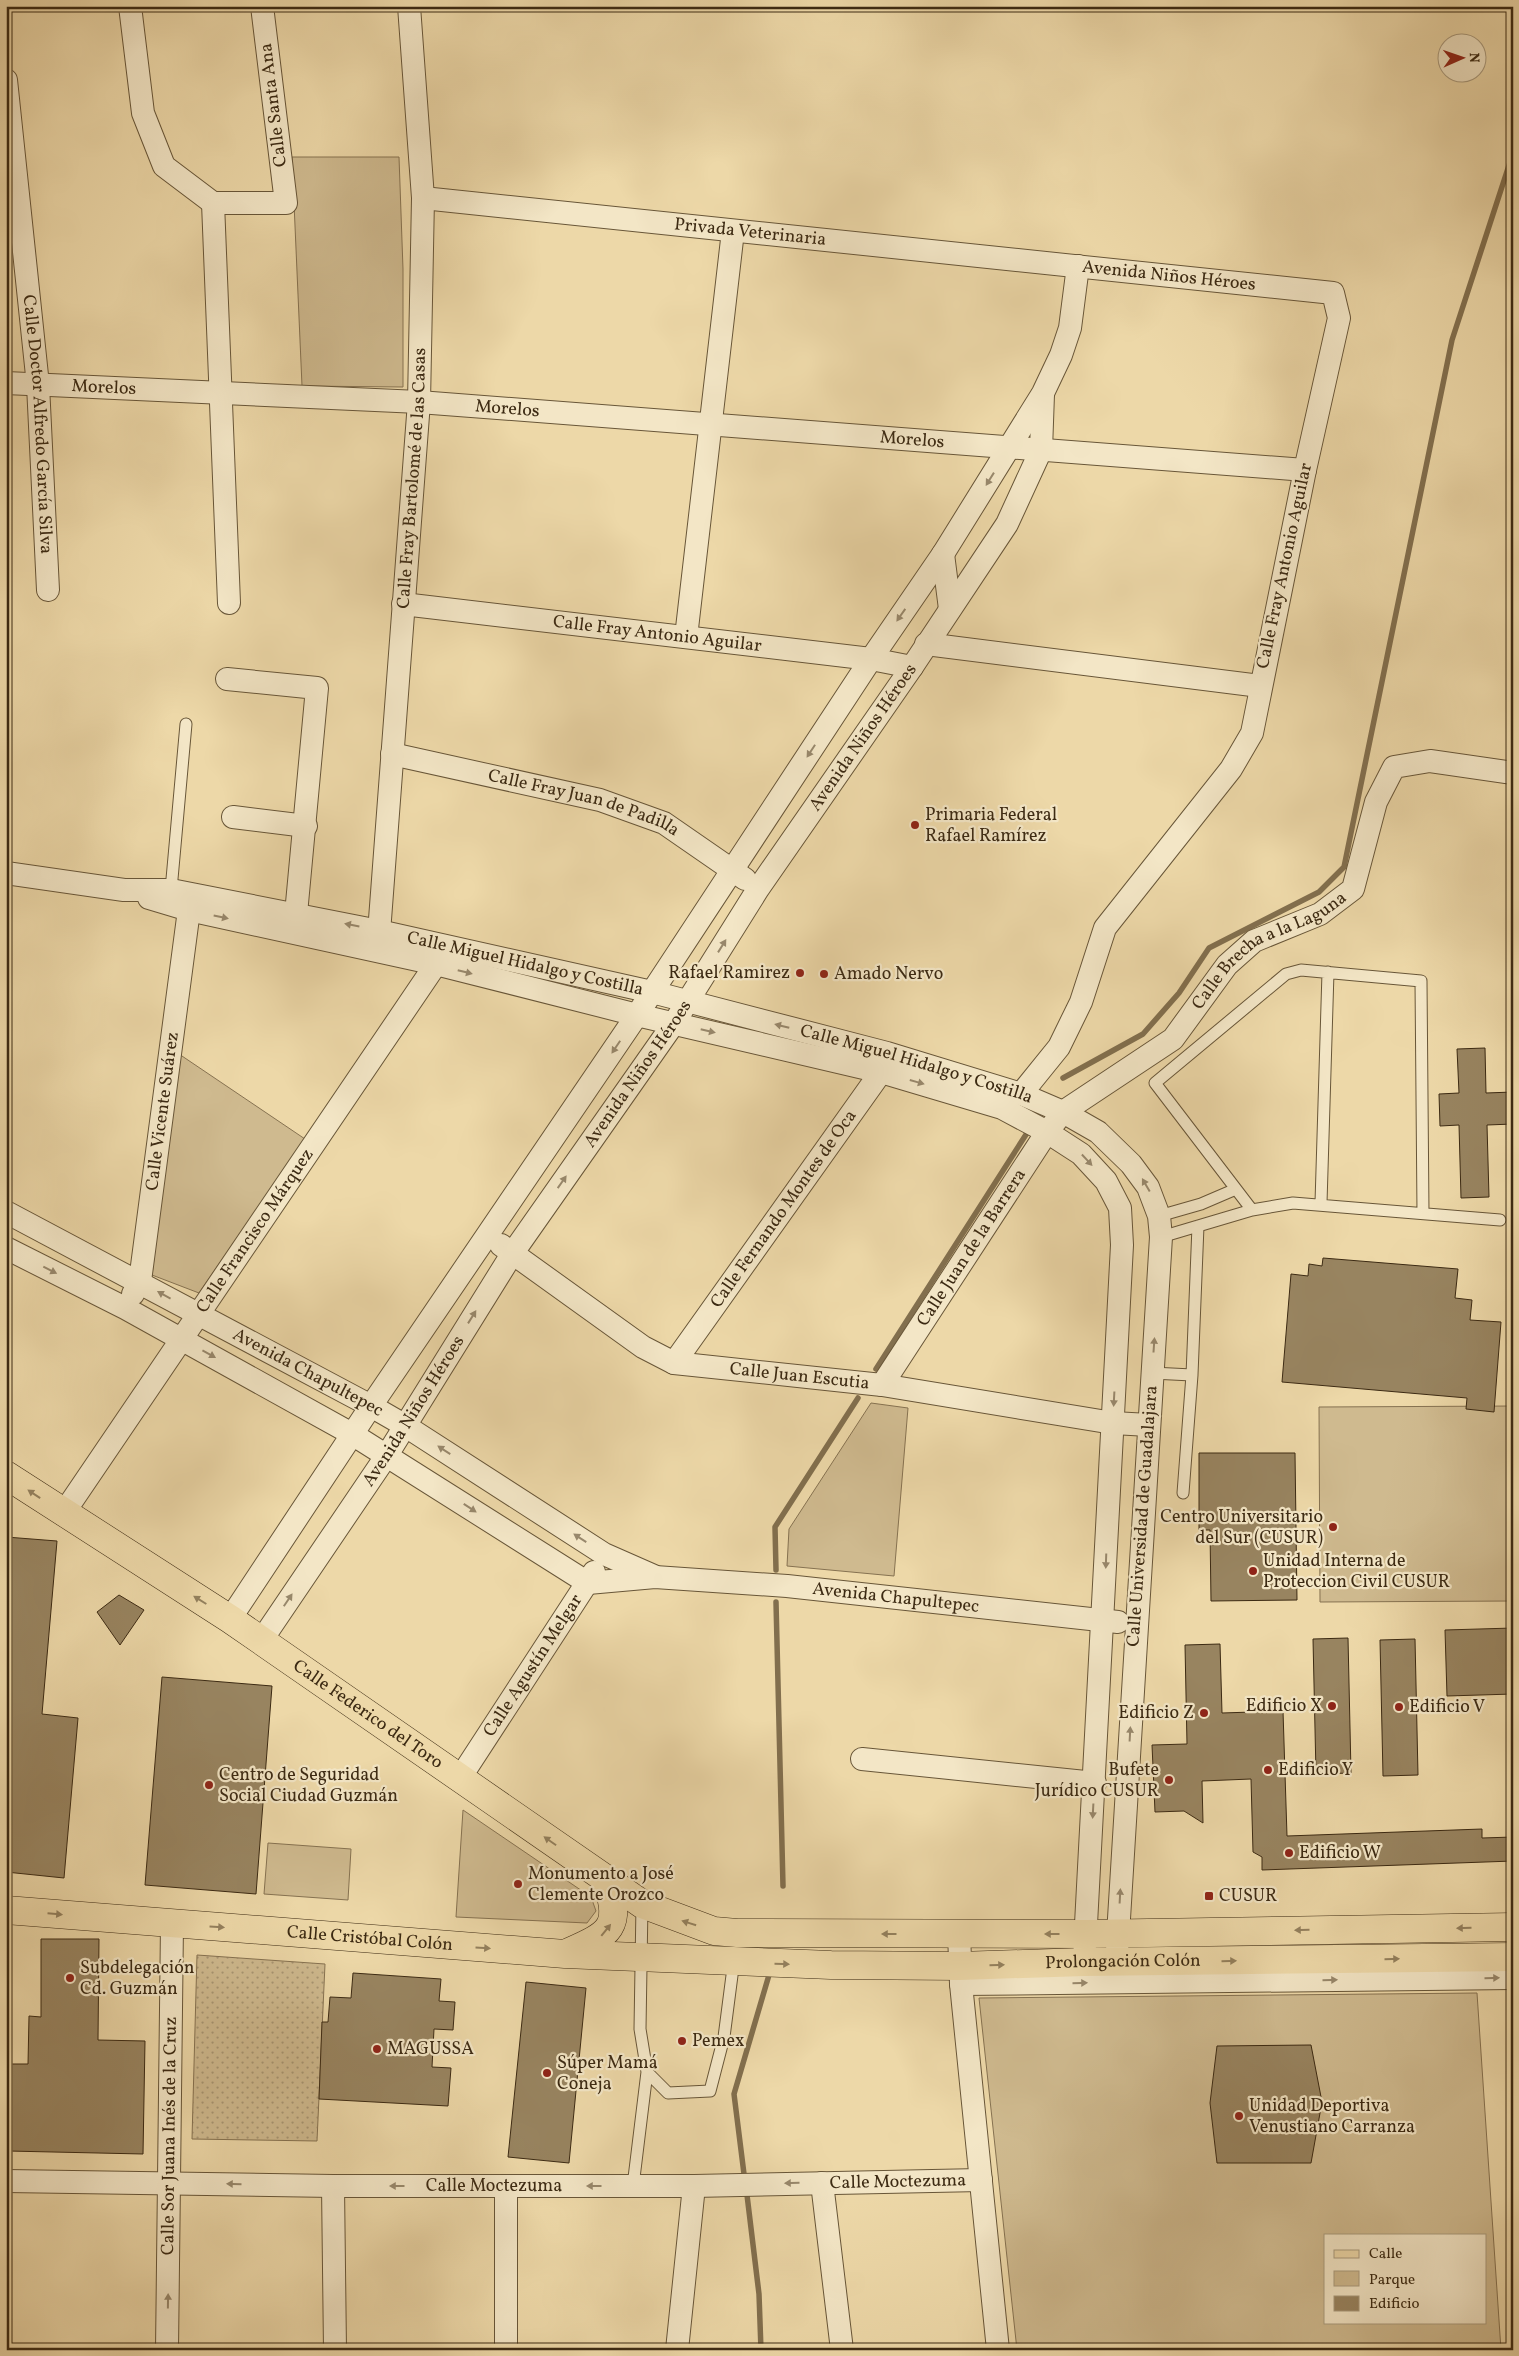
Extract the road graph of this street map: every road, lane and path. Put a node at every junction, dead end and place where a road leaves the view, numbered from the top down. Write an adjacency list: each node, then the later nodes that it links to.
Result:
1 (130, 6): 6 (street)
2 (262, 6): 6 (street, Calle Santa Ana)
3 (409, 6): 5 (street, Calle Fray Bartolomé de las Casas)
4 (6, 80): 11 (street, Calle Doctor Alfredo García Silva)
5 (423, 198): 7 (street, Privada Veterinaria); 14 (street, Calle Fray Bartolomé de las Casas)
6 (213, 203): 13 (street)
7 (733, 230): 8 (street, Privada Veterinaria); 15 (street)
8 (1078, 266): 9 (street, Avenida Niños Héroes); 12 (street, Avenida Niños Héroes)
9 (1333, 293): 18 (street, Calle Fray Antonio Aguilar)
10 (6, 383): 11 (street, Morelos)
11 (38, 385): 13 (street, Morelos); 20 (street, Calle Doctor Alfredo García Silva)
12 (1043, 393): 16 (street, Avenida Niños Héroes); 17 (street, Avenida Niños Héroes)
13 (220, 395): 14 (street, Morelos); 21 (street)
14 (419, 402): 15 (street, Morelos); 22 (street, Calle Fray Bartolomé de las Casas)
15 (710, 424): 16 (street, Morelos); 24 (street)
16 (1010, 447): 17 (street, Morelos); 19 (street, Avenida Niños Héroes, one-way to 19)
17 (1042, 450): 18 (street, Morelos); 23 (street, Avenida Niños Héroes)
18 (1305, 470): 29 (street, Calle Fray Antonio Aguilar)
19 (943, 554): 23 (street); 26 (street, Avenida Niños Héroes, one-way to 26)
20 (48, 590)
21 (229, 603)
22 (403, 604): 24 (street, Calle Fray Antonio Aguilar); 31 (street, Calle Fray Bartolomé de las Casas)
23 (950, 609): 25 (street, Avenida Niños Héroes)
24 (686, 637): 26 (street, Calle Fray Antonio Aguilar)
25 (926, 644): 27 (street, Avenida Niños Héroes); 29 (street, Calle Fray Antonio Aguilar)
26 (871, 659): 27 (street, Calle Fray Antonio Aguilar); 35 (street, Avenida Niños Héroes, one-way to 35)
27 (912, 667): 37 (street, Avenida Niños Héroes)
28 (227, 679): 34 (street)
29 (1260, 686): 50 (street)
30 (186, 724): 39 (lane)
31 (392, 754): 35 (street, Calle Fray Juan de Padilla); 42 (street, Calle Fray Bartolomé de las Casas)
32 (1513, 773): 51 (street, Calle Brecha a la Laguna)
33 (233, 817): 34 (street)
34 (306, 826): 41 (street)
35 (734, 870): 37 (street, Calle Fray Juan de Padilla); 45 (street, Avenida Niños Héroes)
36 (6, 873): 38 (street, Calle Miguel Hidalgo y Costilla)
37 (758, 889): 46 (street, Avenida Niños Héroes, one-way to 37)
38 (124, 890): 39 (street, Calle Miguel Hidalgo y Costilla); 40 (street, Calle Miguel Hidalgo y Costilla)
39 (172, 890): 40 (street); 41 (street, Calle Miguel Hidalgo y Costilla)
40 (189, 910): 42 (street, Calle Miguel Hidalgo y Costilla, one-way to 42); 64 (street, Calle Vicente Suárez)
41 (296, 914): 42 (street, Calle Miguel Hidalgo y Costilla, one-way to 41)
42 (378, 941): 43 (street, Calle Miguel Hidalgo y Costilla)
43 (438, 954): 45 (street, Calle Miguel Hidalgo y Costilla); 47 (street, Calle Miguel Hidalgo y Costilla, one-way to 47); 66 (street, Calle Francisco Márquez)
44 (1328, 972): 53 (lane); 54 (lane); 57 (lane)
45 (652, 992): 46 (street, Calle Miguel Hidalgo y Costilla); 47 (street, Avenida Niños Héroes)
46 (687, 1002): 48 (street, Avenida Niños Héroes); 49 (street, Calle Miguel Hidalgo y Costilla, one-way to 46)
47 (637, 1015): 48 (street, Calle Miguel Hidalgo y Costilla); 61 (street, Avenida Niños Héroes, one-way to 61)
48 (674, 1023): 49 (street, Calle Miguel Hidalgo y Costilla, one-way to 49); 63 (street, Avenida Niños Héroes, one-way to 48)
49 (884, 1062): 50 (street, Calle Miguel Hidalgo y Costilla); 52 (street, Calle Miguel Hidalgo y Costilla, one-way to 52); 68 (street, Calle Fernando Montes de Oca)
50 (1021, 1094): 51 (street, Calle Miguel Hidalgo y Costilla)
51 (1063, 1112): 52 (street, Calle Juan de la Barrera); 60 (street, Calle Universidad de Guadalajara, one-way to 51)
52 (1047, 1132): 71 (street, Calle Juan de la Barrera); 73 (street, Calle Universidad de Guadalajara, one-way to 73)
53 (1236, 1189): 55 (lane); 60 (lane)
54 (1321, 1203): 55 (lane); 57 (lane)
55 (1252, 1210): 59 (lane)
56 (6, 1212): 64 (street, Avenida Chapultepec)
57 (1423, 1212): 58 (lane)
58 (1500, 1220)
59 (1198, 1226): 60 (lane); 70 (lane)
60 (1160, 1227): 69 (street, Calle Universidad de Guadalajara, one-way to 60)
61 (488, 1236): 63 (street, Calle Juan Escutia); 72 (street, Avenida Niños Héroes)
62 (6, 1248): 65 (street, Avenida Chapultepec, one-way to 65)
63 (512, 1254): 68 (street, Calle Juan Escutia); 74 (street, Avenida Niños Héroes, one-way to 63)
64 (140, 1281): 65 (street, Calle Vicente Suárez); 66 (street, Avenida Chapultepec, one-way to 64)
65 (125, 1308): 67 (street, Avenida Chapultepec)
66 (199, 1315): 67 (street, Calle Francisco Márquez); 72 (street, Avenida Chapultepec)
67 (183, 1340): 76 (street, Avenida Chapultepec, one-way to 76); 80 (street, Calle Francisco Márquez)
68 (674, 1363): 71 (street, Calle Juan Escutia)
69 (1152, 1373): 70 (lane); 75 (street, Calle Universidad de Guadalajara)
70 (1192, 1375): 79 (lane)
71 (882, 1385): 73 (street, Calle Juan Escutia)
72 (370, 1406): 74 (street, Avenida Chapultepec); 76 (street, Avenida Niños Héroes)
73 (1113, 1423): 75 (street, Calle Juan Escutia); 85 (street, Calle Universidad de Guadalajara, one-way to 85)
74 (404, 1425): 77 (street, Avenida Niños Héroes); 81 (street, Avenida Chapultepec, one-way to 74)
75 (1149, 1426): 86 (street, Calle Universidad de Guadalajara)
76 (352, 1434): 77 (street, Avenida Chapultepec); 84 (street, Avenida Niños Héroes)
77 (387, 1455): 83 (street, Avenida Chapultepec, one-way to 83); 87 (street, Avenida Niños Héroes, one-way to 77)
78 (6, 1476): 80 (main road, Calle Federico del Toro, one-way to 78)
79 (1183, 1493)
80 (63, 1514): 84 (main road, Calle Federico del Toro, one-way to 80)
81 (604, 1554): 82 (street, Avenida Chapultepec); 83 (street, Calle Agustín Melgar)
82 (655, 1576): 83 (street, Avenida Chapultepec); 85 (street, Avenida Chapultepec)
83 (588, 1583): 89 (street, Calle Agustín Melgar)
84 (230, 1619): 87 (main road, Calle Federico del Toro)
85 (1104, 1621): 86 (street, Avenida Chapultepec); 90 (street, Calle Universidad de Guadalajara)
86 (1137, 1624): 96 (street, Calle Universidad de Guadalajara, one-way to 86)
87 (261, 1641): 89 (main road, Calle Federico del Toro)
88 (862, 1759): 90 (street)
89 (460, 1778): 91 (main road, Calle Federico del Toro, one-way to 89)
90 (1095, 1783): 98 (street, Calle Universidad de Guadalajara, one-way to 98)
91 (606, 1880): 92 (main road, Calle Federico del Toro); 100 (main road, one-way to 91)
92 (642, 1904): 99 (main road, Calle Federico del Toro, one-way to 92); 101 (lane)
93 (6, 1910): 94 (main road, Calle Cristóbal Colón, one-way to 94)
94 (172, 1924): 100 (main road, Calle Cristóbal Colón, one-way to 100); 110 (street, Calle Sor Juana Inés de la Cruz)
95 (1513, 1927): 96 (main road, Prolongación Colón, one-way to 96)
96 (1118, 1933): 98 (main road, Prolongación Colón); 104 (street, Calle Universidad de Guadalajara)
97 (959, 1934): 98 (main road, Prolongación Colón, one-way to 97); 99 (main road, Prolongación Colón, one-way to 99); 105 (street)
98 (1086, 1934): 103 (street, Calle Universidad de Guadalajara)
99 (735, 1947): 101 (main road, Calle Cristóbal Colón); 105 (main road, Prolongación Colón, one-way to 105); 107 (lane)
100 (565, 1954): 101 (main road, Calle Cristóbal Colón)
101 (641, 1957): 107 (lane)
102 (1513, 1958): 104 (main road, Prolongación Colón, one-way to 102)
103 (1084, 1962): 104 (main road, Prolongación Colón); 105 (main road, Prolongación Colón, one-way to 103)
104 (1117, 1962)
105 (960, 1975): 106 (street, Prolongación Colón, one-way to 106); 108 (street)
106 (1513, 1978)
107 (647, 2072): 114 (lane)
108 (981, 2180): 111 (street, Calle Moctezuma); 121 (street)
109 (6, 2181): 110 (street, Calle Moctezuma)
110 (169, 2182): 112 (street, Calle Moctezuma, one-way to 110); 116 (street, Calle Sor Juana Inés de la Cruz, one-way to 110)
111 (822, 2183): 115 (street, Calle Moctezuma, one-way to 115); 120 (street)
112 (333, 2186): 113 (street, Calle Moctezuma, one-way to 112); 117 (street)
113 (506, 2186): 114 (street, Calle Moctezuma, one-way to 113); 118 (street)
114 (633, 2186): 115 (street, Calle Moctezuma)
115 (694, 2186): 119 (street)
116 (167, 2350)
117 (336, 2350)
118 (506, 2350)
119 (677, 2350)
120 (842, 2350)
121 (998, 2350)

